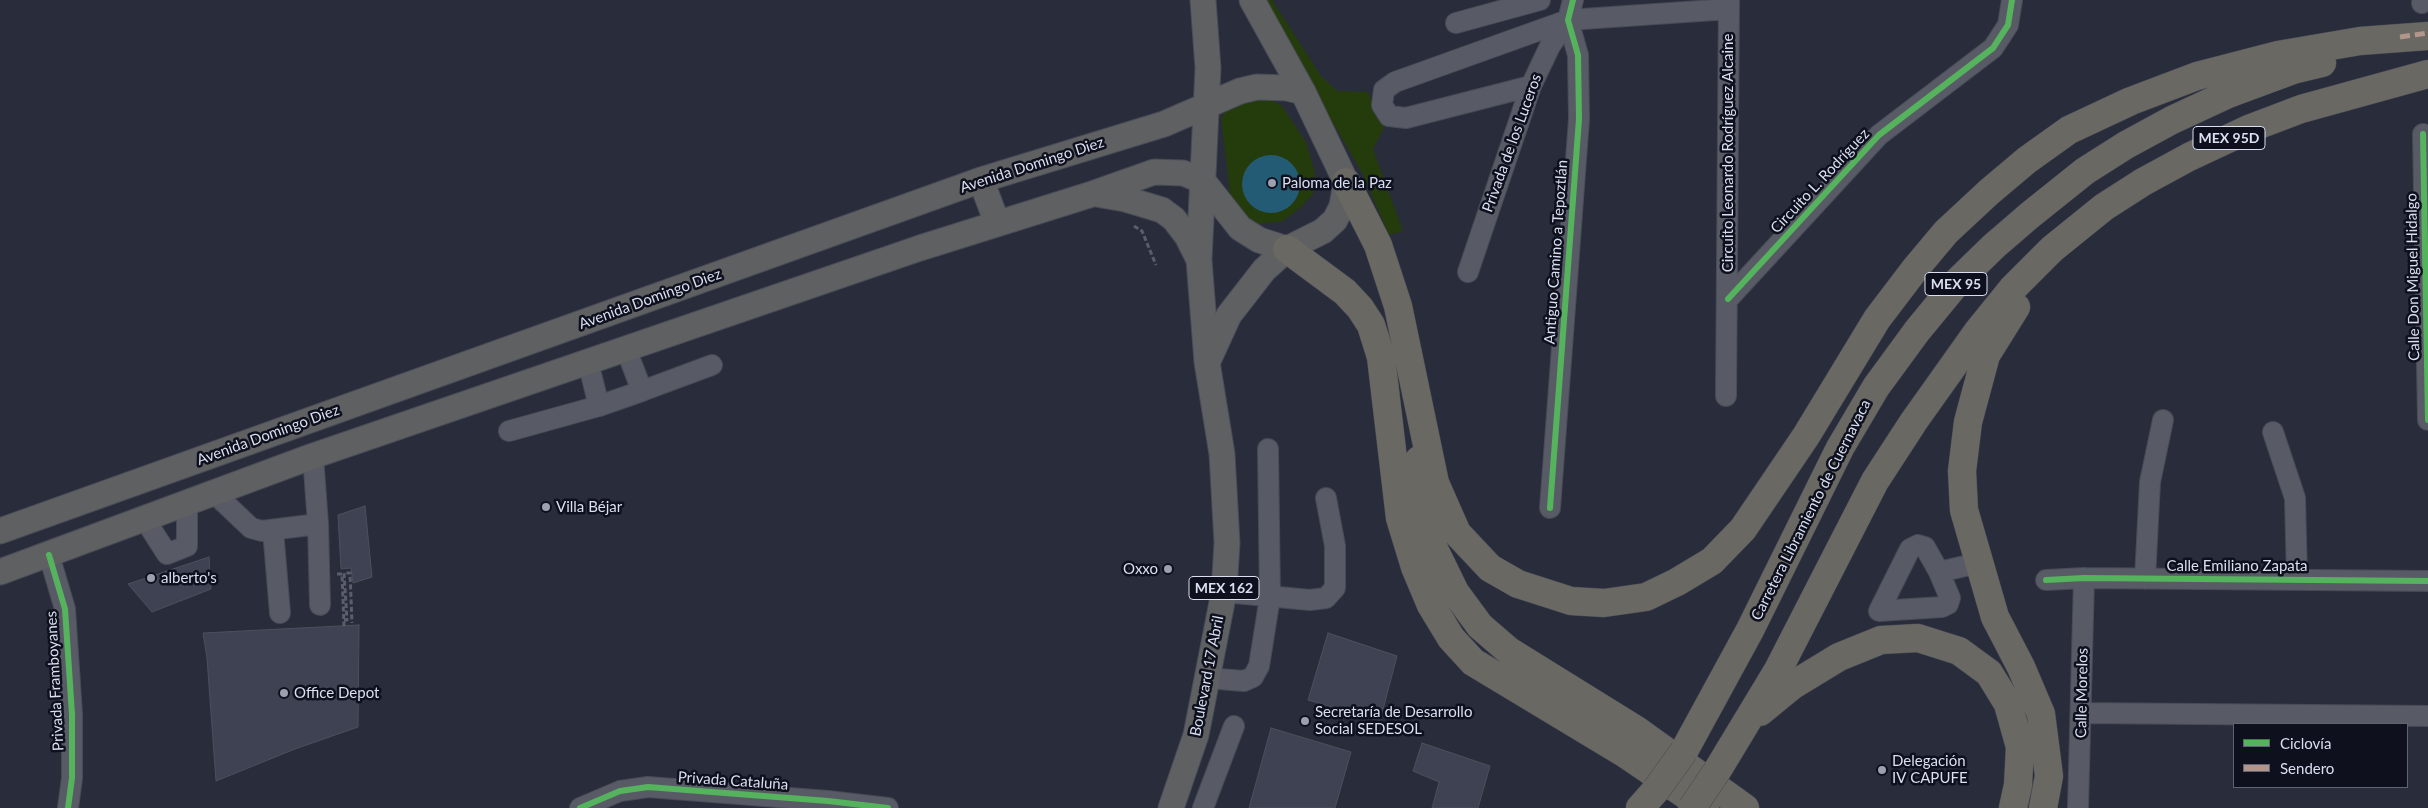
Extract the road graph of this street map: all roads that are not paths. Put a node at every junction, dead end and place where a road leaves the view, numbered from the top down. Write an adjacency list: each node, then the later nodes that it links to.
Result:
1 (1203, 0): 13 (main road)
2 (1252, 0): 12 (main road)
3 (1540, 0): 8 (street)
4 (1573, 0): 7 (street, Antiguo Camino a Tepoztlán)
5 (2012, 0): 24 (street, Circuito L. Rodríguez)
6 (1729, 5): 7 (street); 24 (street, Circuito Leonardo Rodríguez Alcaine)
7 (1568, 20): 11 (street, Privada de los Luceros); 11 (street); 43 (street, Antiguo Camino a Tepoztlán)
8 (1456, 23)
9 (2428, 37): 33 (highway); 68 (highway, Carretera Libramiento de Cuernavaca / MEX 95, bridge)
10 (2428, 74): 20 (highway, MEX 95D)
11 (1531, 86): 23 (street, Privada de los Luceros)
12 (1303, 92): 13 (main road, Avenida Domingo Diez); 17 (main road)
13 (1208, 105): 15 (main road, Avenida Domingo Diez); 16 (main road)
14 (2423, 134): 25 (street, Calle Don Miguel Hidalgo)
15 (981, 180): 19 (main road); 47 (main road, Avenida Domingo Diez)
16 (1203, 181): 18 (main road); 21 (main road); 22 (main road, Boulevard 17 Abril / MEX 162)
17 (1346, 182): 21 (main road); 33 (highway)
18 (1094, 194): 19 (main road); 22 (main road)
19 (995, 224): 26 (main road)
20 (2052, 249): 49 (highway); 66 (highway, MEX 95)
21 (1287, 250): 28 (main road); 76 (highway)
22 (1199, 260): 28 (main road, Boulevard 17 Abril / MEX 162)
23 (1468, 272)
24 (1728, 299): 31 (street, Circuito Leonardo Rodríguez Alcaine)
25 (2427, 322): 35 (street, Calle Don Miguel Hidalgo)
26 (626, 348): 27 (main road); 30 (street)
27 (588, 362): 32 (street); 39 (main road)
28 (1207, 362): 57 (main road, Boulevard 17 Abril / MEX 162)
29 (712, 365): 30 (street)
30 (642, 391): 32 (street)
31 (1726, 396)
32 (599, 406): 36 (street)
33 (1421, 414): 77 (highway)
34 (2163, 420): 53 (street)
35 (2428, 420)
36 (509, 431)
37 (2273, 432): 54 (street)
38 (1268, 449): 58 (street)
39 (312, 456): 40 (main road); 45 (street)
40 (213, 492): 42 (main road); 46 (street)
41 (1326, 498): 58 (street)
42 (187, 502): 44 (main road); 44 (street)
43 (1550, 508)
44 (144, 518): 48 (main road)
45 (318, 524): 46 (street); 59 (street)
46 (273, 530): 61 (street)
47 (0, 531)
48 (49, 555): 50 (main road); 70 (street, Privada Framboyanes)
49 (1978, 563): 51 (street); 79 (highway)
50 (0, 572)
51 (1939, 572): 60 (street); 60 (street)
52 (2084, 578): 53 (street, Calle Emiliano Zapata); 55 (street, Calle Emiliano Zapata); 64 (street, Calle Morelos)
53 (2145, 578): 54 (street, Calle Emiliano Zapata)
54 (2297, 578): 56 (street, Calle Emiliano Zapata)
55 (2046, 580)
56 (2428, 581)
57 (1224, 592): 58 (street); 63 (main road, Boulevard 17 Abril / MEX 162)
58 (1270, 597): 63 (street)
59 (320, 605)
60 (1879, 611): 62 (street)
61 (280, 613)
62 (1881, 640): 66 (highway); 78 (highway)
63 (1207, 678): 73 (main road, Boulevard 17 Abril / MEX 162)
64 (2082, 712): 65 (street); 80 (street, Calle Morelos)
65 (2428, 716)
66 (1747, 722): 75 (highway, MEX 95, bridge)
67 (1234, 726): 74 (street)
68 (1648, 799)
69 (828, 804): 71 (street, Privada Cataluña); 72 (street, Privada Cataluña)
70 (68, 808)
71 (580, 808)
72 (888, 808)
73 (1171, 808)
74 (1202, 808)
75 (1692, 808)
76 (1705, 808)
77 (1745, 808)
78 (2013, 808)
79 (2043, 808)
80 (2078, 808)

